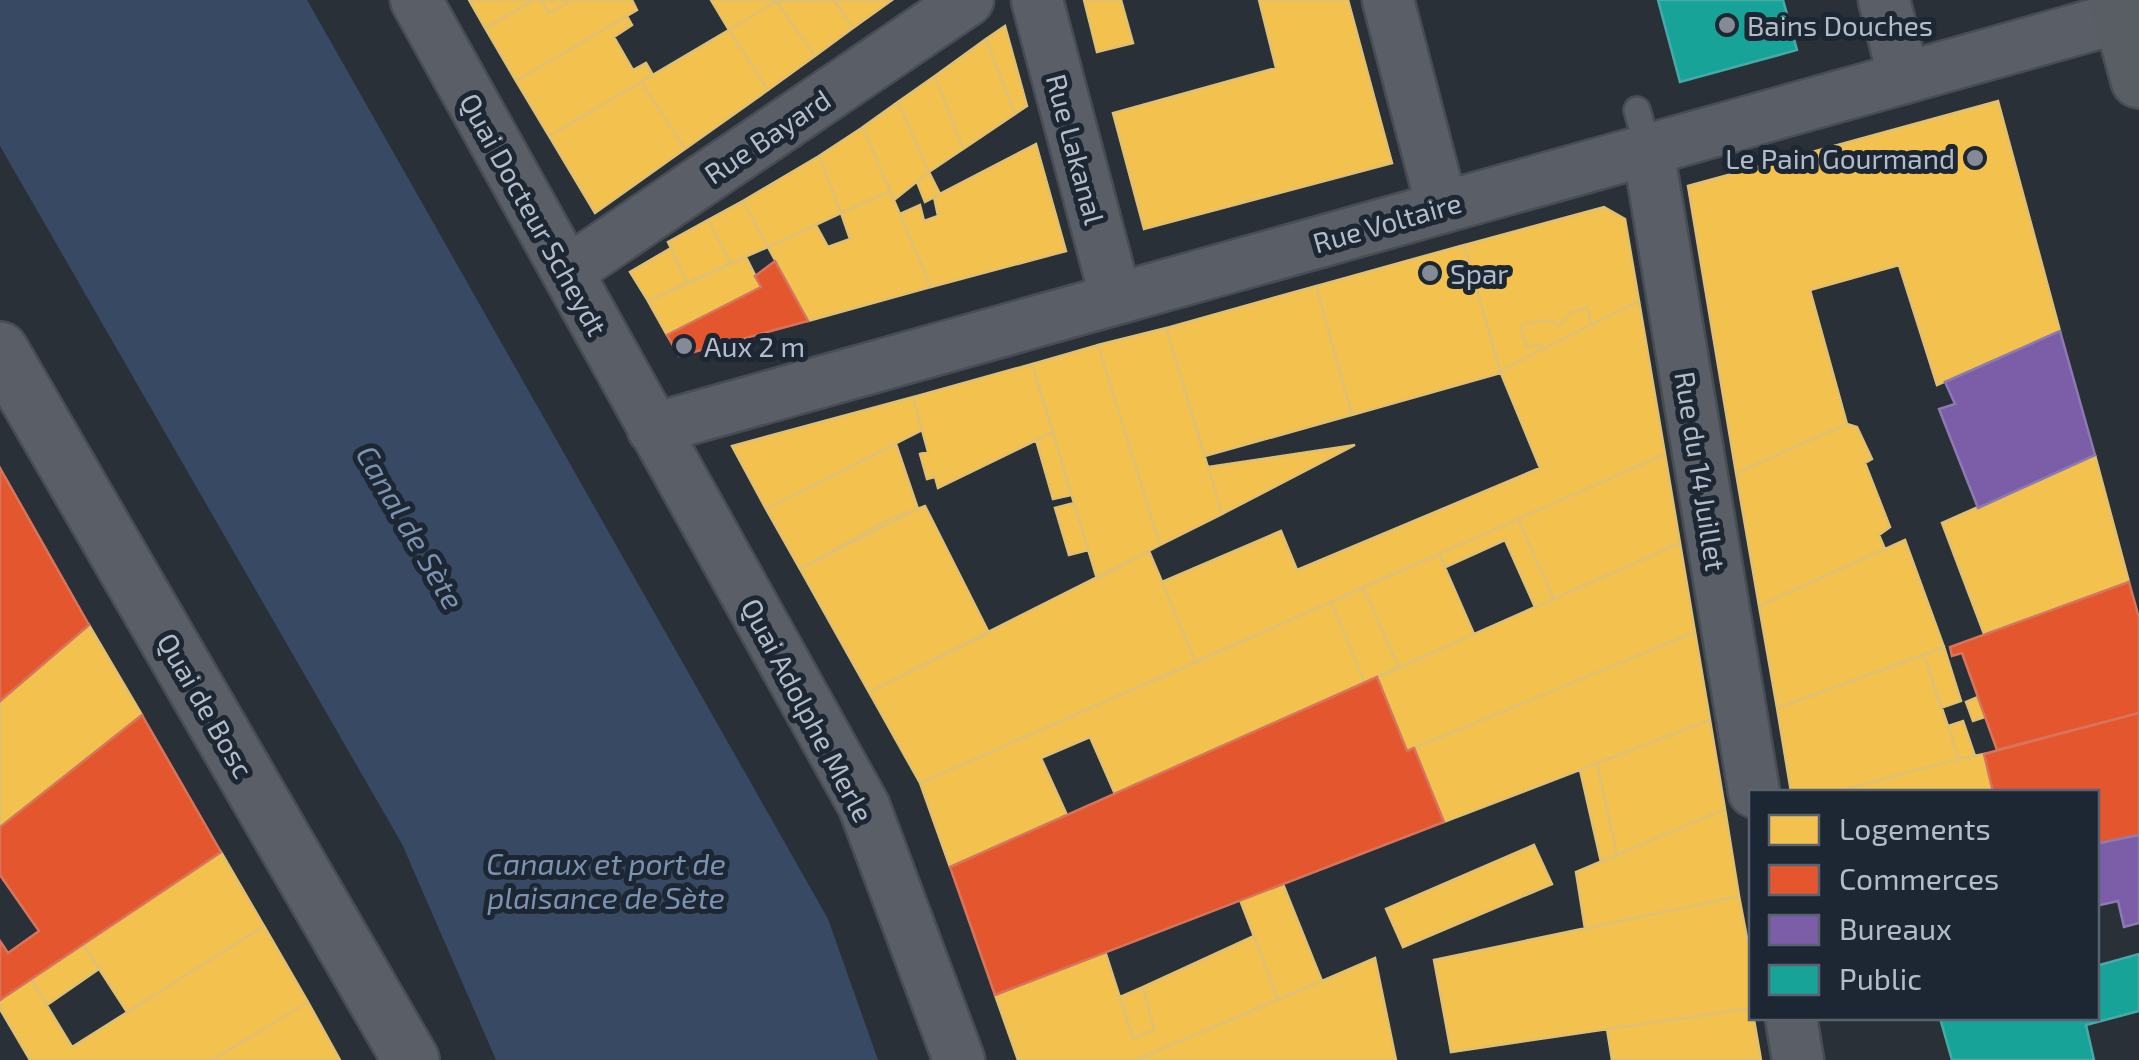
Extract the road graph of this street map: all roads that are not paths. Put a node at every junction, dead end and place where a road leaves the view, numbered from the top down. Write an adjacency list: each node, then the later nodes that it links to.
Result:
1 (416, 0): 11 (street, Quai Docteur Scheydt)
2 (968, 0): 11 (street, Rue Bayard)
3 (1037, 0): 12 (street, Rue Lakanal)
4 (1388, 0): 10 (street)
5 (1884, 0): 7 (street)
6 (2126, 9): 7 (street, Rue Voltaire); 8 (main road)
7 (1904, 78): 9 (street, Rue Voltaire)
8 (2139, 80)
9 (1642, 130): 10 (street, Rue Voltaire); 15 (street, Rue du 14 Juillet)
10 (1442, 207): 12 (street, Rue Voltaire)
11 (567, 272): 14 (street, Quai Docteur Scheydt)
12 (1116, 298): 14 (street, Rue Voltaire)
13 (7, 378): 17 (street, Quai de Bosc)
14 (653, 428): 18 (street, Quai Adolphe Merle)
15 (1754, 790)
16 (1791, 1020): 19 (street)
17 (411, 1060)
18 (959, 1060)
19 (1798, 1060)

